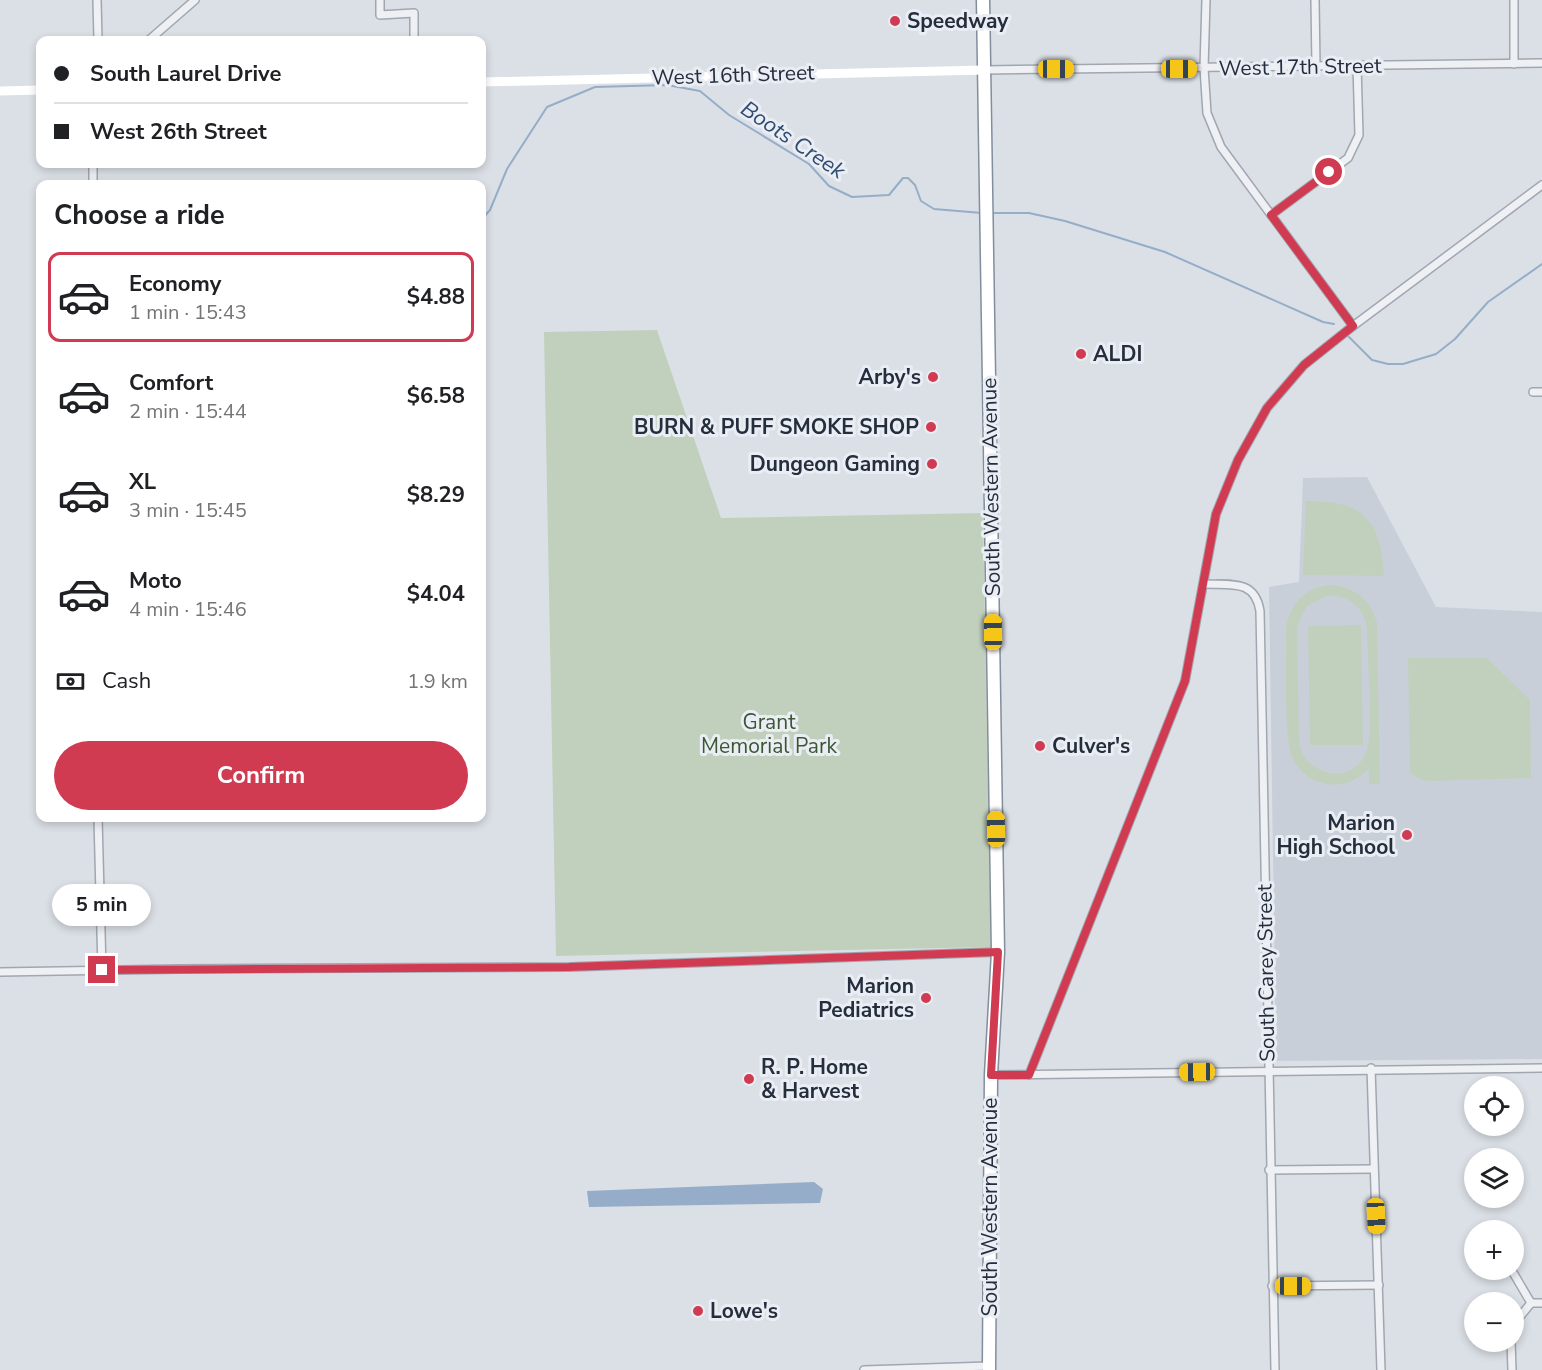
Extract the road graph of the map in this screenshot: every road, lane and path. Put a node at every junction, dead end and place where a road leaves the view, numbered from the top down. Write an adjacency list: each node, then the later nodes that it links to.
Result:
1 (97, 0): 8 (street)
2 (195, 0): 9 (street)
3 (380, 0): 10 (street)
4 (983, 0): 16 (highway, South Western Avenue)
5 (1206, 0): 15 (street)
6 (1315, 0): 14 (street)
7 (1514, 0): 12 (street)
8 (98, 36)
9 (153, 36)
10 (414, 36)
11 (1542, 63): 12 (street, West 17th Street)
12 (1514, 64): 13 (street, West 17th Street)
13 (1357, 65): 14 (street, West 17th Street); 21 (street)
14 (1316, 66): 15 (street, West 17th Street)
15 (1204, 69): 16 (street, West 17th Street); 21 (street)
16 (985, 70): 17 (street, West 16th Street); 27 (highway, South Western Avenue)
17 (486, 82)
18 (36, 90): 19 (street)
19 (0, 91)
20 (1542, 185): 22 (street)
21 (1271, 215): 22 (street)
22 (1353, 326): 25 (street)
23 (1533, 392): 24 (street)
24 (1542, 392)
25 (1204, 584): 32 (street, South Carey Street); 34 (street)
26 (98, 822): 28 (street)
27 (998, 952): 28 (street); 33 (highway, South Western Avenue)
28 (102, 970): 29 (street)
29 (0, 972)
30 (1371, 1068): 31 (street); 32 (street); 35 (street)
31 (1542, 1068)
32 (1268, 1071): 34 (street); 36 (street, South Carey Street)
33 (991, 1075): 34 (street); 44 (highway, South Western Avenue)
34 (1029, 1075)
35 (1373, 1169): 36 (street); 38 (street)
36 (1269, 1170): 39 (street, South Carey Street)
37 (1517, 1280): 41 (street)
38 (1379, 1285): 39 (street); 47 (street)
39 (1272, 1286): 46 (street, South Carey Street)
40 (1542, 1302): 41 (street)
41 (1531, 1303): 42 (street)
42 (1524, 1312)
43 (1511, 1352): 48 (street)
44 (989, 1368): 45 (street)
45 (864, 1370)
46 (1275, 1370)
47 (1381, 1370)
48 (1512, 1370)

